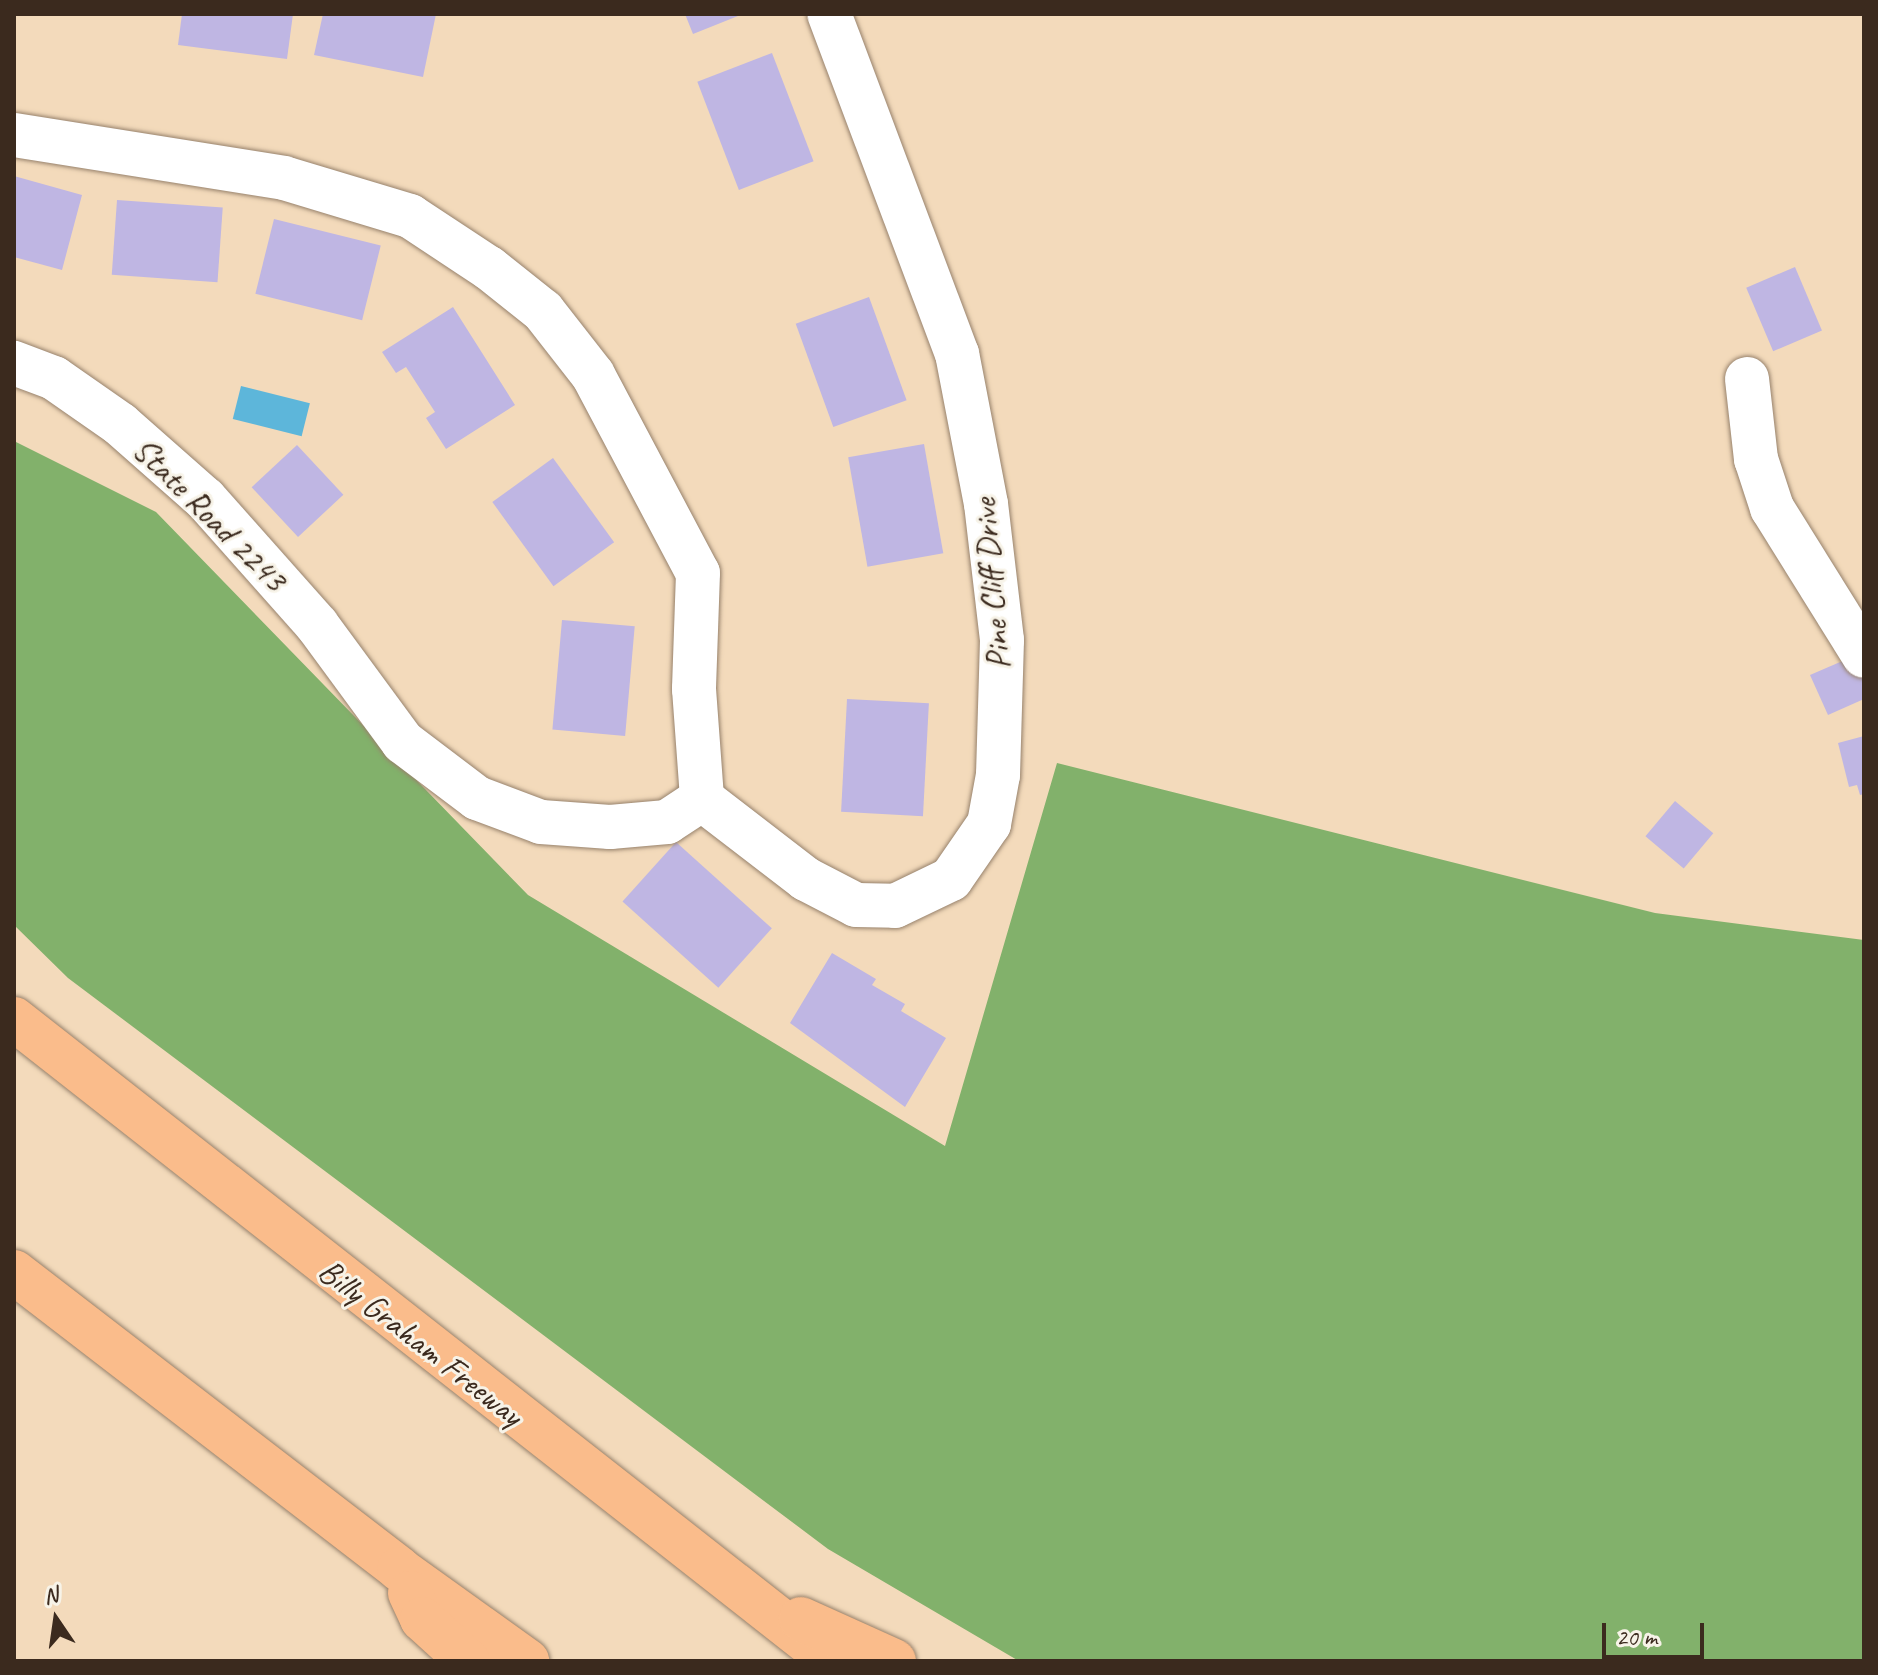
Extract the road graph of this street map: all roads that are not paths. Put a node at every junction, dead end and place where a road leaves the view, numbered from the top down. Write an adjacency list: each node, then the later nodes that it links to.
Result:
1 (829, 14): 6 (street, Pine Cliff Drive)
2 (14, 135): 6 (street)
3 (14, 363): 6 (street, State Road 2243)
4 (1747, 379): 5 (street)
5 (1864, 656)
6 (702, 799)
7 (14, 1019): 10 (highway, Billy Graham Freeway)
8 (14, 1272): 9 (highway)
9 (399, 1569): 11 (highway); 12 (highway)
10 (739, 1592): 13 (highway, Billy Graham Freeway); 14 (highway)
11 (468, 1661)
12 (527, 1661)
13 (832, 1661)
14 (894, 1661)

